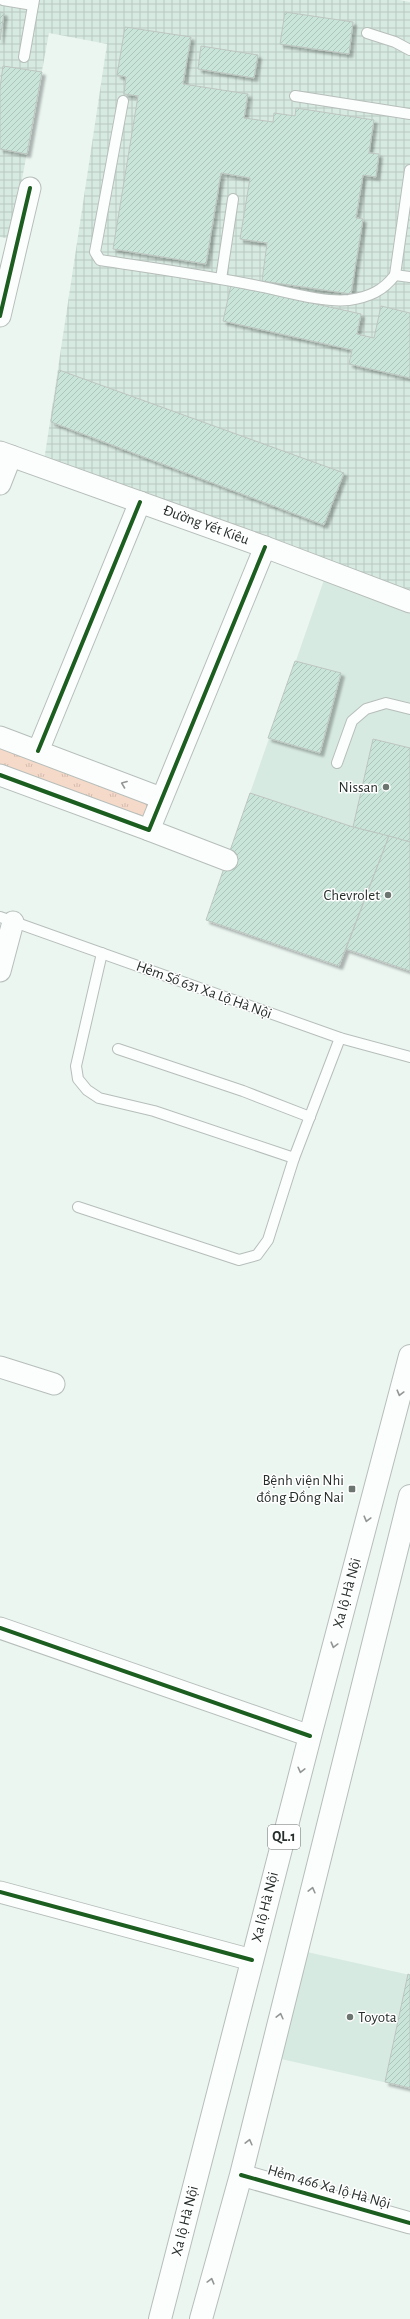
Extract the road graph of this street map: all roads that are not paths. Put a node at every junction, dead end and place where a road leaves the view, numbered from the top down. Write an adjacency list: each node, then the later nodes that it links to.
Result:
1 (3, 0): 2 (lane)
2 (34, 3): 5 (lane)
3 (367, 33): 4 (lane)
4 (410, 50)
5 (24, 57)
6 (295, 96): 8 (lane)
7 (123, 101): 14 (lane)
8 (410, 114)
9 (410, 170): 12 (lane)
10 (30, 188): 15 (street)
11 (233, 199): 14 (lane)
12 (395, 274): 13 (lane); 14 (lane)
13 (410, 277)
14 (221, 279)
15 (0, 316)
16 (6, 454): 17 (street); 18 (street, Đường Yết Kiêu)
17 (0, 484)
18 (140, 502): 19 (street, Đường Yết Kiêu); 23 (street)
19 (265, 547): 20 (street, Đường Yết Kiêu); 26 (street)
20 (410, 602)
21 (410, 709): 24 (lane)
22 (0, 737): 23 (street)
23 (38, 751): 26 (street, one-way to 23)
24 (337, 763)
25 (0, 776): 27 (street)
26 (161, 798): 27 (street)
27 (149, 830): 28 (street)
28 (227, 860)
29 (7, 919): 30 (lane, Hẻm Số 631 Xa Lộ Hà Nội); 31 (street)
30 (102, 953): 32 (lane, Hẻm Số 631 Xa Lộ Hà Nội); 36 (lane)
31 (0, 970)
32 (340, 1038): 34 (lane, Hẻm Số 631 Xa Lộ Hà Nội); 35 (lane)
33 (118, 1049): 35 (lane)
34 (410, 1057)
35 (310, 1118): 36 (lane)
36 (294, 1158): 37 (lane)
37 (78, 1207)
38 (410, 1356): 43 (highway, Xa lộ Hà Nội / QL.1, one-way to 43)
39 (0, 1367): 40 (street)
40 (54, 1384)
41 (410, 1496): 46 (highway, QL.1, one-way to 41)
42 (0, 1628): 43 (street)
43 (310, 1736): 45 (highway, Xa lộ Hà Nội / QL.1, one-way to 45)
44 (0, 1892): 45 (street)
45 (252, 1960): 48 (highway, Xa lộ Hà Nội / QL.1)
46 (241, 2175): 47 (street, Hẻm 466 Xa lộ Hà Nội); 49 (highway, QL.1, one-way to 46)
47 (410, 2223)
48 (160, 2319)
49 (201, 2319)

